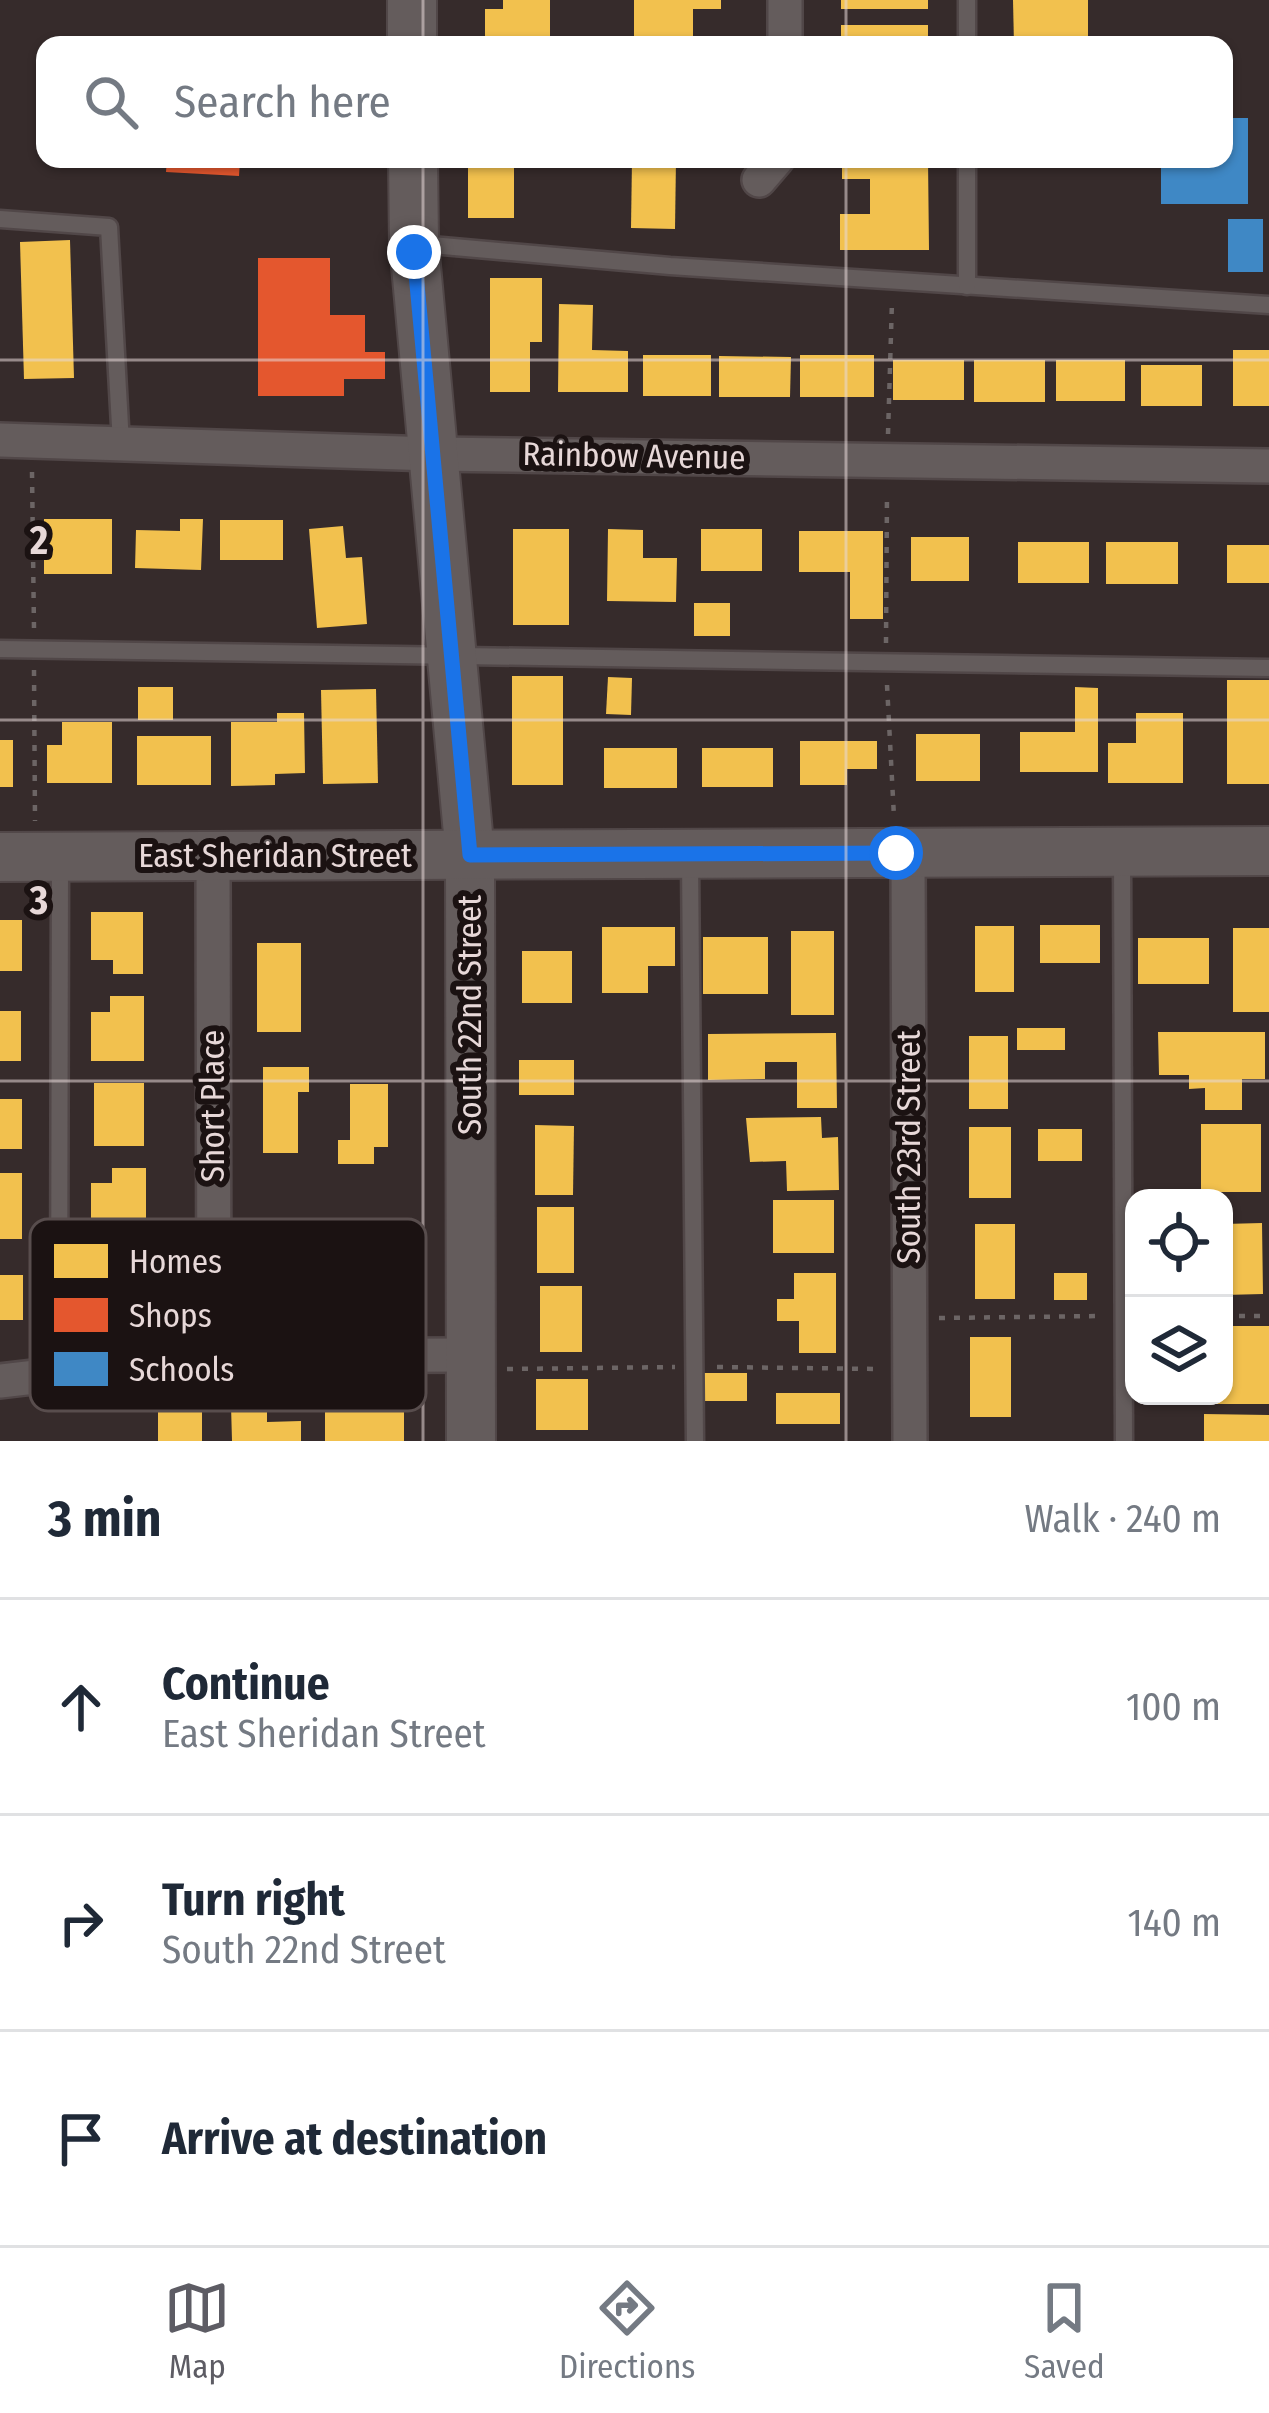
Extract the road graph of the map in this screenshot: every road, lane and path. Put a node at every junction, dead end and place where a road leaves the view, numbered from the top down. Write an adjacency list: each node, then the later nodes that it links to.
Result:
1 (412, 0): 4 (street)
2 (785, 0): 5 (street)
3 (968, 0): 6 (lane)
4 (412, 36)
5 (785, 36)
6 (967, 36)
7 (413, 168): 10 (street, South 22nd Street)
8 (967, 168): 12 (lane)
9 (0, 219): 15 (lane)
10 (414, 244): 11 (lane); 16 (street, South 22nd Street)
11 (893, 281): 12 (lane); 17 (path)
12 (967, 286): 13 (lane)
13 (1269, 305)
14 (0, 440): 15 (street, Rainbow Avenue)
15 (121, 444): 16 (street, Rainbow Avenue)
16 (433, 454): 17 (street, Rainbow Avenue); 20 (street, South 22nd Street)
17 (887, 460): 18 (street, Rainbow Avenue); 21 (path)
18 (1269, 466)
19 (0, 650): 20 (lane)
20 (451, 656): 21 (lane); 27 (street, South 22nd Street)
21 (886, 662): 22 (lane); 25 (path)
22 (1269, 668)
23 (1269, 851): 24 (street, East Sheridan Street)
24 (1122, 852): 25 (street, East Sheridan Street); 33 (lane)
25 (902, 853): 26 (street, East Sheridan Street); 36 (street, South 23rd Street)
26 (689, 854): 27 (street, East Sheridan Street); 42 (lane)
27 (470, 855): 28 (street, East Sheridan Street); 38 (street, South 22nd Street)
28 (213, 856): 30 (street, East Sheridan Street); 32 (street, Short Place)
29 (0, 857): 30 (street, East Sheridan Street)
30 (60, 857): 31 (lane)
31 (59, 1219)
32 (214, 1219)
33 (1125, 1315): 36 (path); 44 (lane)
34 (1233, 1316): 35 (path)
35 (1269, 1316)
36 (909, 1318): 43 (street, South 23rd Street)
37 (426, 1355): 38 (street)
38 (471, 1355): 41 (street, South 22nd Street)
39 (30, 1377): 40 (street)
40 (0, 1381)
41 (471, 1441)
42 (695, 1441)
43 (910, 1441)
44 (1124, 1441)

